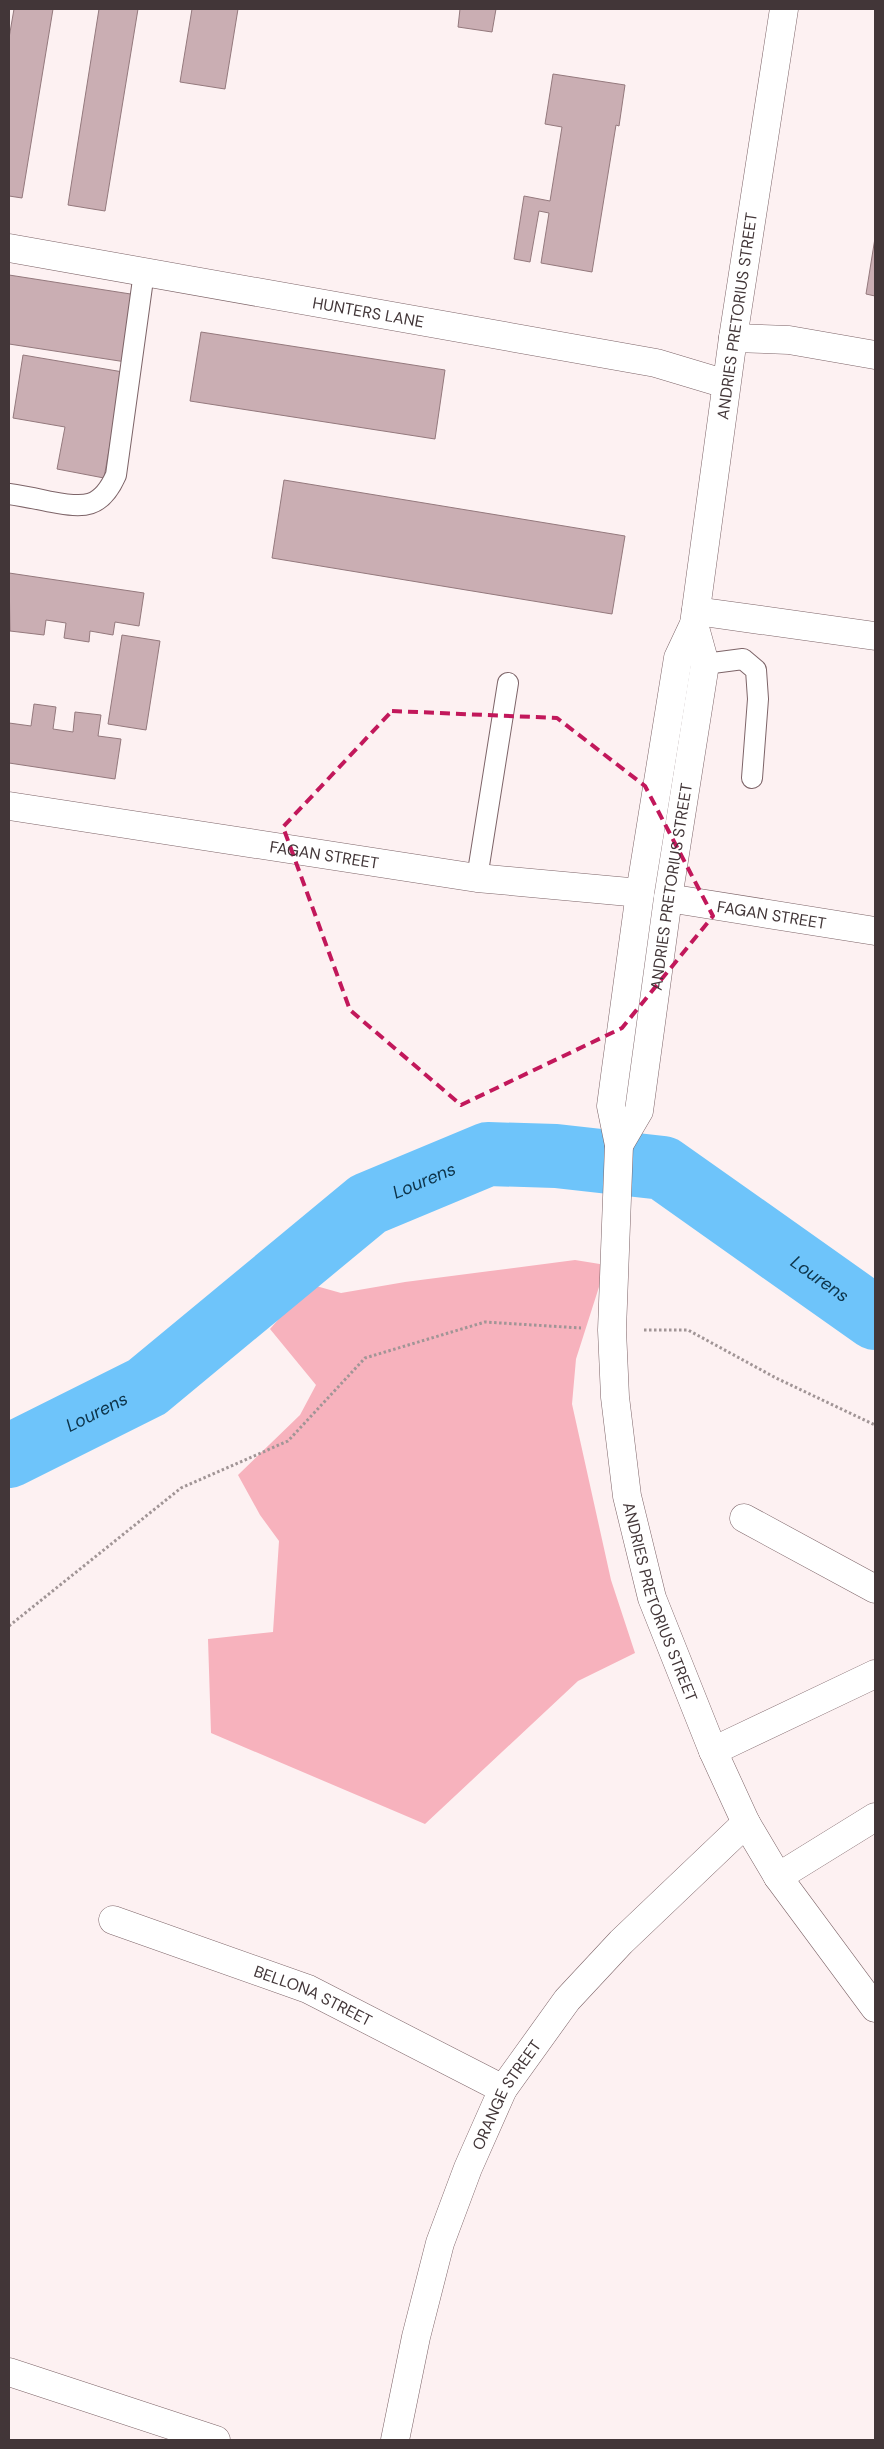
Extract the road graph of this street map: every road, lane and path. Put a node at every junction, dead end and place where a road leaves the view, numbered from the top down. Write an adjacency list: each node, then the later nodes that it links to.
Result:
1 (784, 9): 4 (street, ANDRIES PRETORIUS STREET)
2 (9, 248): 3 (street, HUNTERS LANE)
3 (144, 272): 6 (street, HUNTERS LANE); 7 (lane)
4 (733, 338): 5 (street); 6 (street, ANDRIES PRETORIUS STREET)
5 (875, 355)
6 (726, 384): 8 (street, ANDRIES PRETORIUS STREET)
7 (9, 494)
8 (696, 618): 9 (street); 10 (street, ANDRIES PRETORIUS STREET); 15 (street, ANDRIES PRETORIUS STREET)
9 (875, 636)
10 (705, 664): 12 (lane); 16 (street, ANDRIES PRETORIUS STREET)
11 (508, 683): 14 (lane)
12 (752, 778)
13 (9, 806): 14 (street, FAGAN STREET)
14 (477, 878): 15 (street, FAGAN STREET)
15 (640, 893): 18 (street, ANDRIES PRETORIUS STREET)
16 (668, 898): 17 (street, FAGAN STREET); 18 (street, ANDRIES PRETORIUS STREET)
17 (875, 931)
18 (619, 1145): 19 (street, ANDRIES PRETORIUS STREET)
19 (612, 1330): 20 (path); 23 (path); 25 (street, ANDRIES PRETORIUS STREET)
20 (875, 1425)
21 (744, 1518): 22 (street)
22 (875, 1588)
23 (9, 1626)
24 (875, 1674): 25 (street)
25 (713, 1751): 27 (street, ANDRIES PRETORIUS STREET)
26 (875, 1817): 28 (street)
27 (746, 1823): 28 (street, ANDRIES PRETORIUS STREET); 31 (street, ORANGE STREET)
28 (778, 1877): 30 (street, ANDRIES PRETORIUS STREET)
29 (113, 1920): 31 (street, BELLONA STREET)
30 (875, 2008)
31 (503, 2089): 34 (street, ORANGE STREET)
32 (9, 2372): 33 (street)
33 (216, 2440)
34 (394, 2440)

